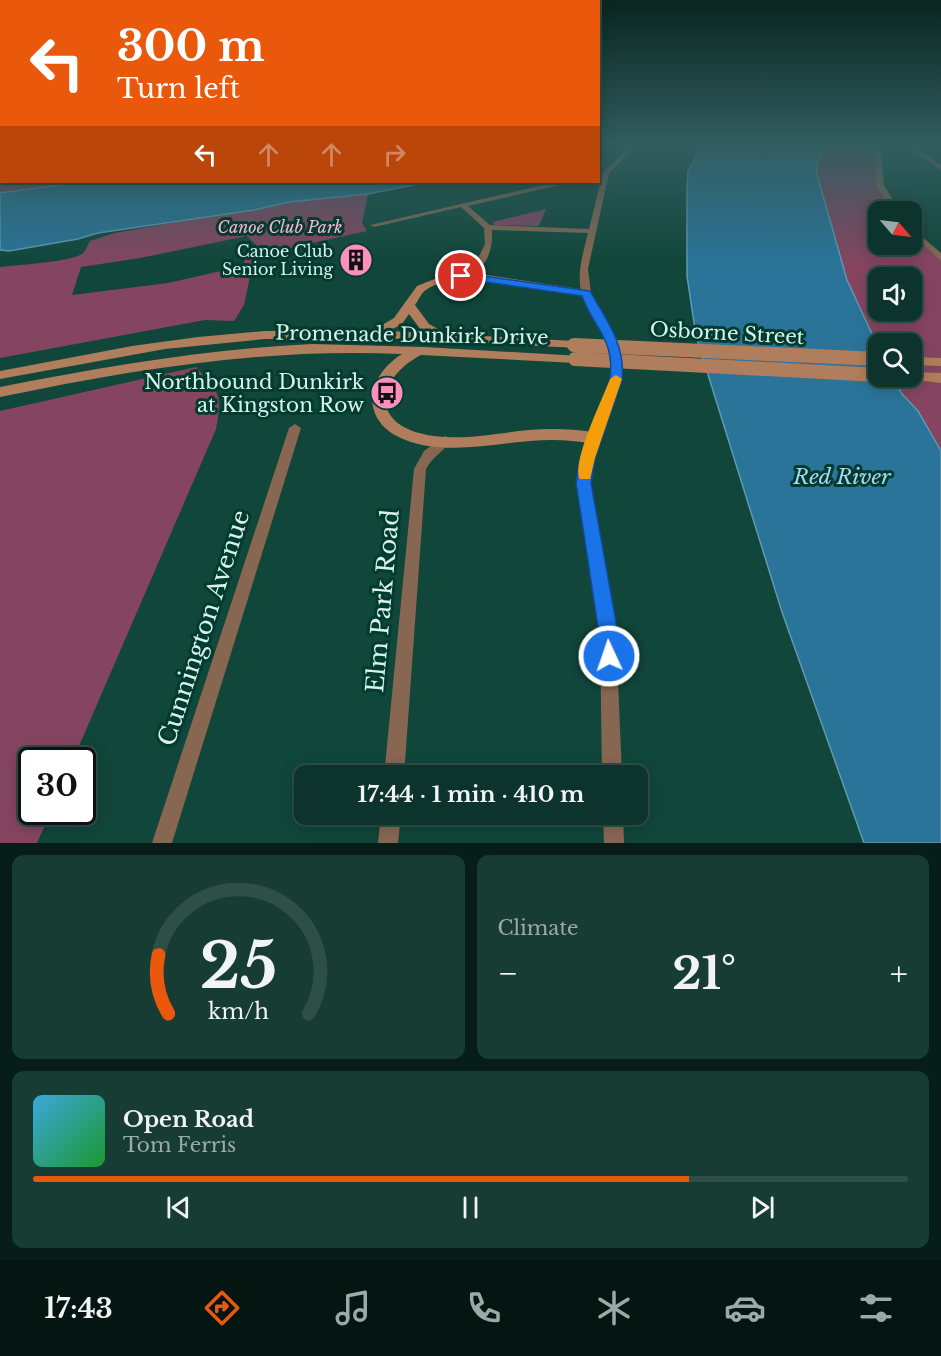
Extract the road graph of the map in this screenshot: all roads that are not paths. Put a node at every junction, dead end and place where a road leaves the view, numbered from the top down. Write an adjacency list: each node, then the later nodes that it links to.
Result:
1 (549, 185): 5 (street)
2 (600, 185): 8 (street)
3 (880, 185): 4 (street)
4 (889, 201)
5 (463, 205): 6 (street); 7 (street)
6 (375, 225)
7 (488, 227): 8 (street); 11 (street)
8 (591, 231): 12 (street)
9 (922, 240): 10 (street)
10 (941, 258)
11 (478, 266)
12 (586, 293): 13 (main road); 29 (street)
13 (410, 307): 14 (main road); 15 (main road)
14 (372, 335): 15 (main road, Promenade Dunkirk Drive); 23 (main road, Promenade Dunkirk Drive)
15 (454, 339): 18 (main road, Promenade Dunkirk Drive)
16 (370, 350): 17 (main road, Promenade Dunkirk Drive); 26 (main road); 27 (main road, Promenade Dunkirk Drive)
17 (416, 352): 18 (main road, Promenade Dunkirk Drive); 26 (main road)
18 (574, 352): 19 (main road, Osborne Street, bridge); 22 (main road, Osborne Street, bridge)
19 (868, 359)
20 (922, 361): 21 (main road)
21 (941, 362)
22 (868, 374)
23 (0, 375)
24 (922, 377): 25 (main road)
25 (941, 378)
26 (383, 379): 30 (main road)
27 (0, 392)
28 (295, 428): 35 (street, Cunnington Avenue)
29 (594, 438): 30 (main road); 32 (street)
30 (445, 441): 31 (street, Elm Park Road)
31 (395, 765)
32 (612, 765)
33 (390, 825): 36 (street)
34 (613, 825): 37 (street)
35 (162, 843)
36 (388, 843)
37 (614, 843)

